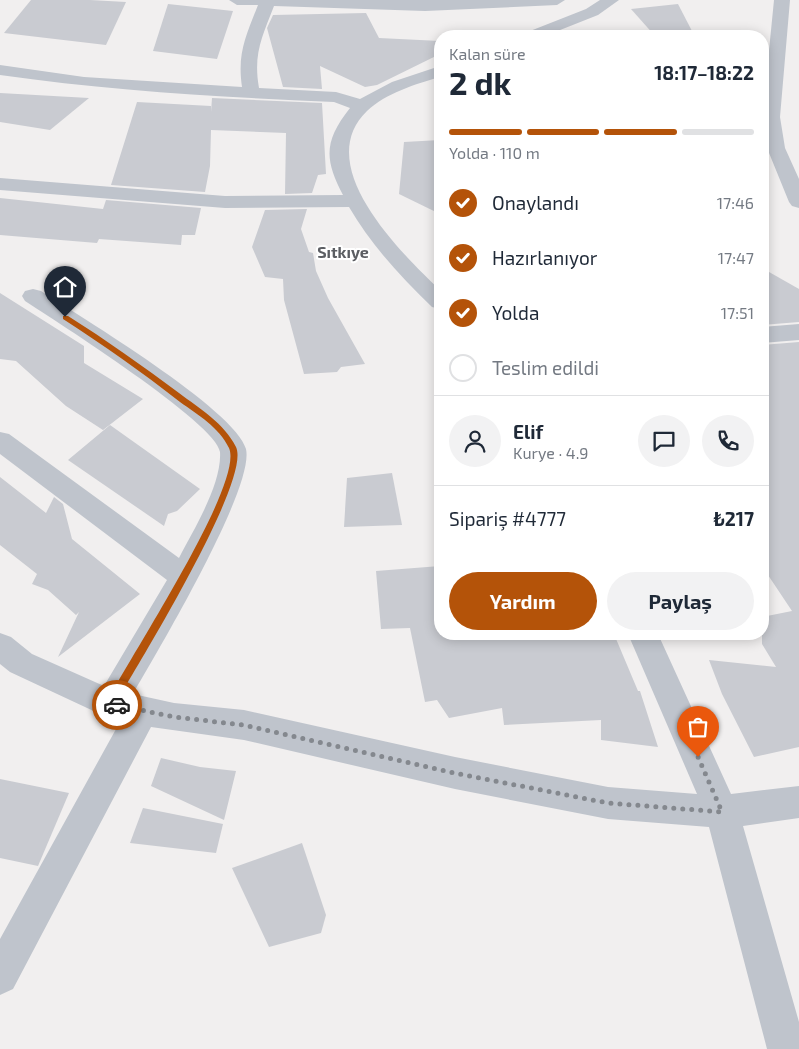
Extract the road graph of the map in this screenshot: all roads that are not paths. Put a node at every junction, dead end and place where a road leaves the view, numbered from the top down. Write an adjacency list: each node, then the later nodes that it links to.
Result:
1 (237, 0): 5 (street)
2 (557, 0): 5 (street)
3 (611, 0): 6 (street)
4 (782, 0): 13 (street)
5 (267, 1): 9 (street)
6 (546, 30)
7 (0, 70): 9 (street)
8 (434, 73): 10 (street)
9 (251, 91): 10 (street)
10 (362, 106): 12 (street)
11 (0, 184): 12 (street)
12 (356, 201): 15 (street)
13 (799, 202)
14 (33, 296): 19 (street)
15 (434, 296)
16 (799, 332): 17 (street)
17 (769, 334)
18 (0, 441): 19 (street)
19 (183, 576): 22 (street)
20 (646, 640): 24 (street)
21 (0, 646): 22 (street)
22 (127, 707): 24 (street); 25 (street)
23 (799, 802): 24 (street)
24 (722, 812): 26 (street)
25 (2, 968)
26 (787, 1049)

